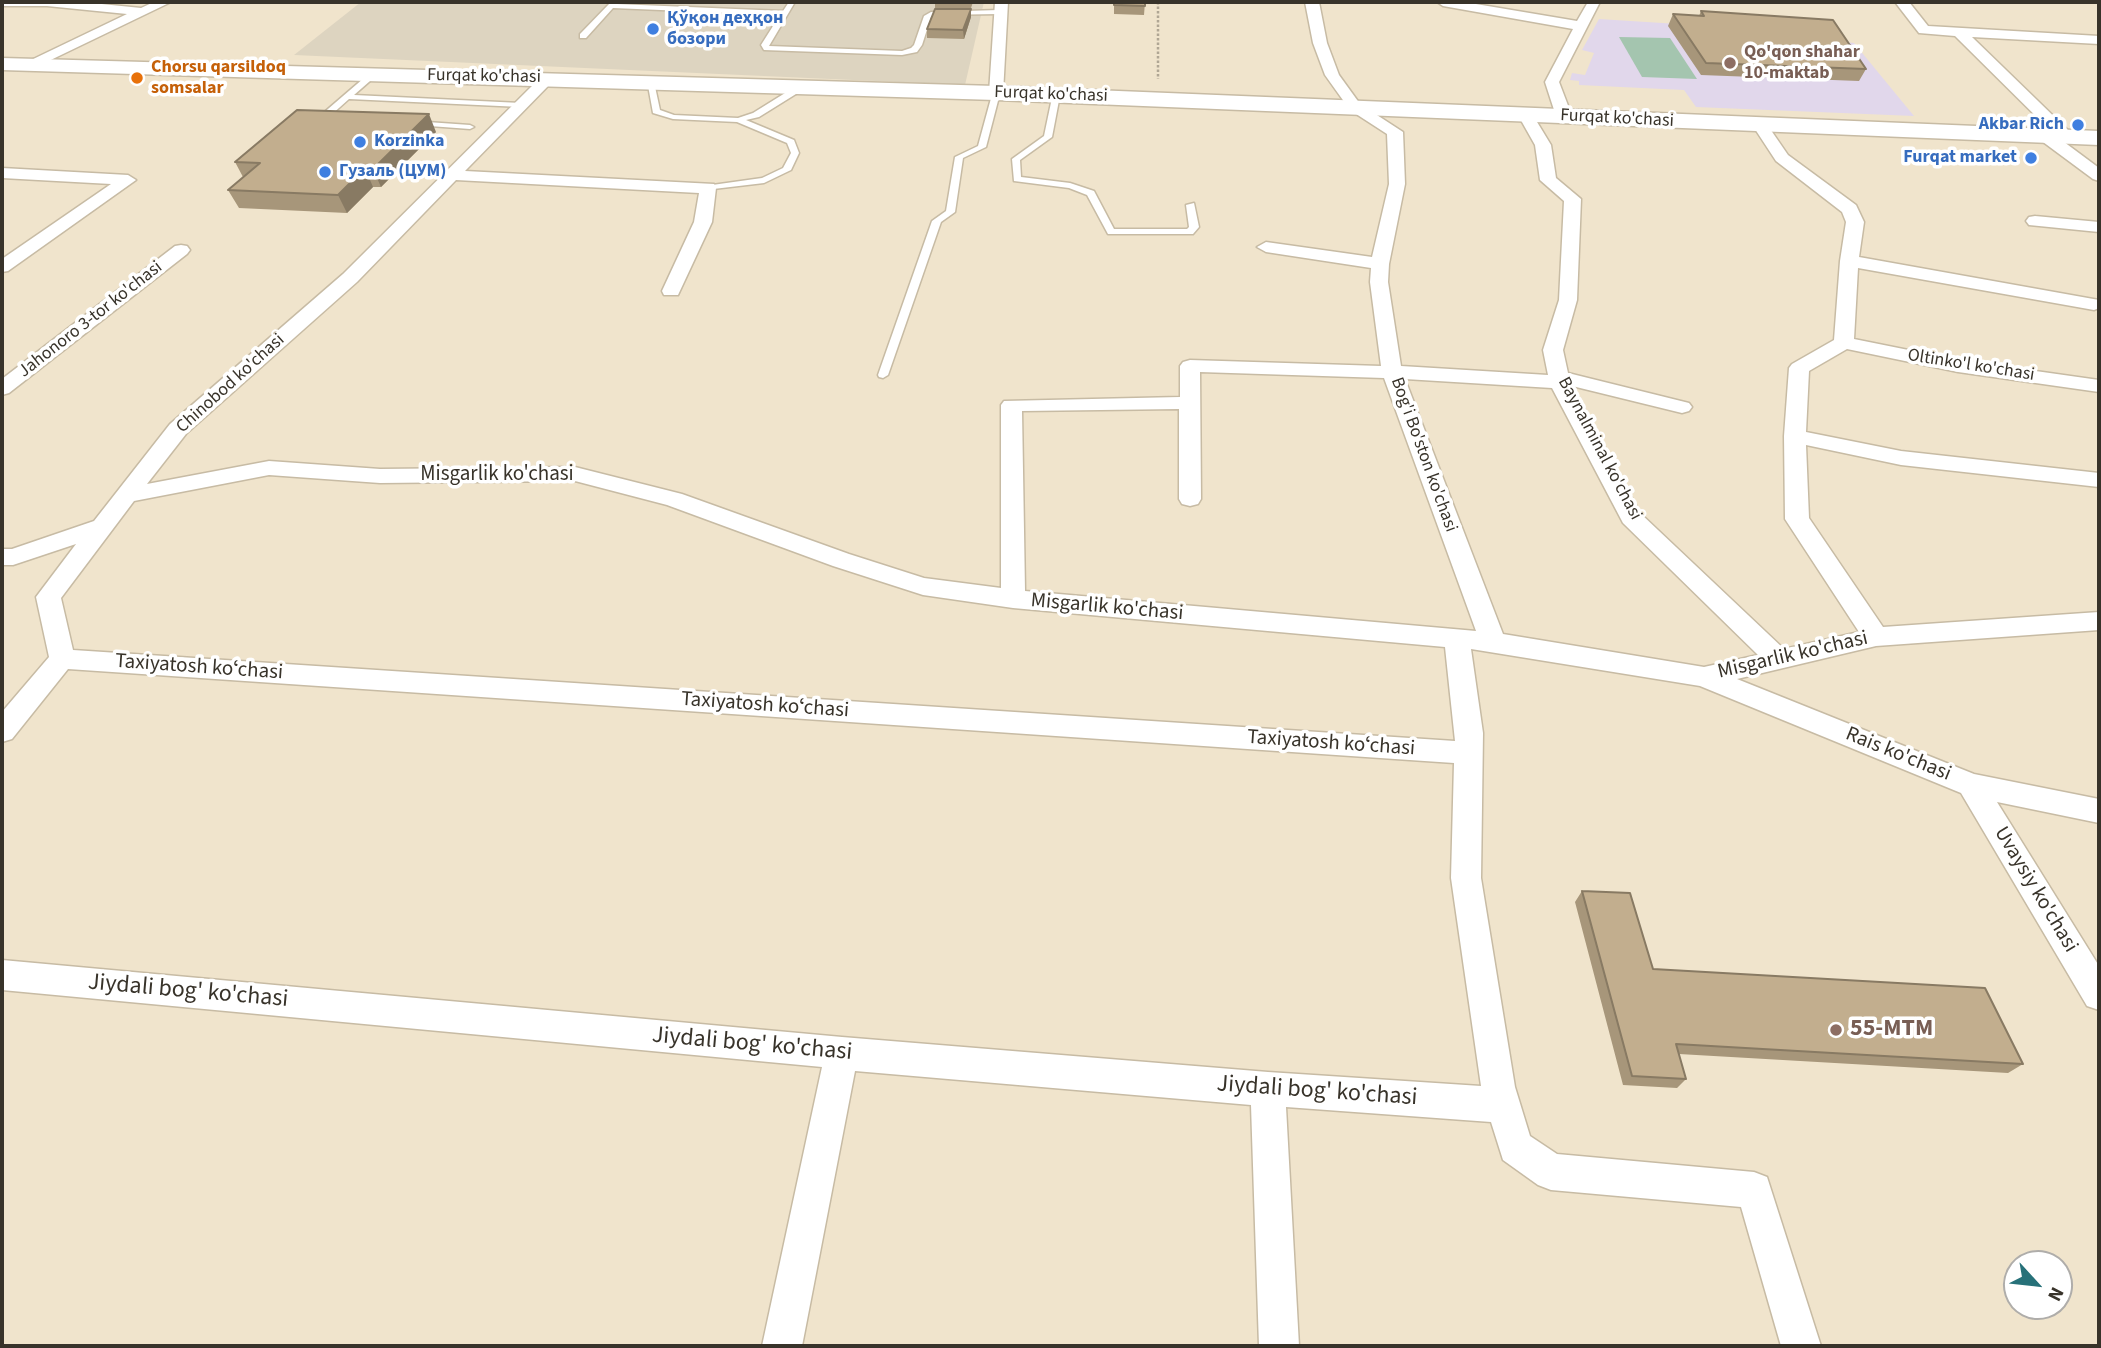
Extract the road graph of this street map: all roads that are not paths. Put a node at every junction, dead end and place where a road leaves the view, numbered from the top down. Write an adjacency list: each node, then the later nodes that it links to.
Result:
1 (2, 2): 10 (street)
2 (164, 2): 10 (street)
3 (792, 2): 11 (lane)
4 (1312, 2): 26 (street, Bog'i Bo'ston ko'chasi)
5 (1443, 2): 12 (street)
6 (1594, 2): 12 (street)
7 (1902, 2): 13 (street)
8 (613, 4): 11 (lane); 14 (lane)
9 (1000, 7): 11 (lane); 22 (street)
10 (143, 12): 17 (street)
11 (785, 13)
12 (1581, 26): 28 (street)
13 (1959, 32): 15 (street); 36 (street)
14 (583, 36)
15 (2099, 40)
16 (2, 64): 17 (main road, Furqat ko'chasi)
17 (32, 65): 18 (main road, Furqat ko'chasi)
18 (374, 74): 19 (main road, Furqat ko'chasi); 24 (lane)
19 (548, 79): 20 (main road, Furqat ko'chasi); 25 (street, Chinobod ko'chasi)
20 (650, 82): 21 (main road, Furqat ko'chasi); 31 (lane)
21 (801, 87): 22 (main road, Furqat ko'chasi); 31 (lane)
22 (996, 93): 23 (main road, Furqat ko'chasi); 54 (lane)
23 (1056, 95): 26 (main road, Furqat ko'chasi); 42 (lane)
24 (348, 97): 25 (lane); 29 (lane)
25 (521, 105): 39 (street, Chinobod ko'chasi)
26 (1355, 107): 27 (main road, Furqat ko'chasi); 48 (street, Bog'i Bo'ston ko'chasi)
27 (1526, 115): 28 (main road, Furqat ko'chasi); 55 (street, Baynalminal ko'chasi)
28 (1564, 116): 34 (main road, Furqat ko'chasi)
29 (325, 117): 30 (lane); 33 (lane)
30 (338, 118)
31 (738, 120): 41 (lane)
32 (404, 122): 35 (lane)
33 (316, 124)
34 (1761, 126): 36 (main road, Furqat ko'chasi); 47 (street)
35 (470, 127)
36 (2055, 136): 37 (main road, Furqat ko'chasi); 40 (street)
37 (2099, 138)
38 (2, 173): 49 (street)
39 (452, 175): 41 (street); 62 (street, Chinobod ko'chasi)
40 (2099, 176)
41 (708, 188): 50 (street)
42 (1191, 205)
43 (2035, 221): 44 (street)
44 (2099, 227)
45 (1266, 247): 48 (street)
46 (181, 250): 57 (street, Jahonoro 3-tor ko'chasi)
47 (1849, 261): 51 (street); 52 (street)
48 (1380, 264): 53 (street, Bog'i Bo'ston ko'chasi)
49 (2, 267)
50 (671, 290)
51 (2094, 304)
52 (1844, 344): 56 (street, Oltinko'l ko'chasi); 60 (street)
53 (1392, 372): 55 (street); 58 (street); 70 (street, Bog'i Bo'ston ko'chasi)
54 (883, 375)
55 (1558, 379): 59 (street); 72 (street, Baynalminal ko'chasi)
56 (2099, 386)
57 (2, 389)
58 (1190, 403): 63 (street); 66 (street)
59 (1682, 407)
60 (1795, 436): 61 (street); 68 (street)
61 (2099, 480)
62 (128, 495): 64 (street, Chinobod ko'chasi); 66 (street, Misgarlik ko'chasi)
63 (1190, 499)
64 (104, 526): 65 (street); 71 (street, Chinobod ko'chasi)
65 (2, 557)
66 (1013, 599): 69 (street, Misgarlik ko'chasi)
67 (2099, 621): 68 (street, Misgarlik ko'chasi)
68 (1876, 637): 72 (street, Misgarlik ko'chasi)
69 (1457, 639): 70 (street, Misgarlik ko'chasi); 75 (street)
70 (1493, 642): 73 (street, Misgarlik ko'chasi)
71 (62, 659): 74 (street); 75 (street, Taxiyatosh koʻchasi)
72 (1780, 660): 73 (street, Misgarlik ko'chasi)
73 (1704, 677): 76 (street, Rais ko'chasi)
74 (2, 731)
75 (1468, 753): 82 (street)
76 (1971, 785): 77 (street, Rais ko'chasi); 79 (street, Uvaysiy ko'chasi)
77 (2099, 811)
78 (2, 975): 80 (street, Jiydali bog' ko'chasi)
79 (2099, 995)
80 (842, 1053): 81 (street, Jiydali bog' ko'chasi); 83 (street)
81 (1268, 1089): 82 (street, Jiydali bog' ko'chasi); 84 (street)
82 (1503, 1105): 85 (street)
83 (782, 1346)
84 (1279, 1346)
85 (1801, 1346)

